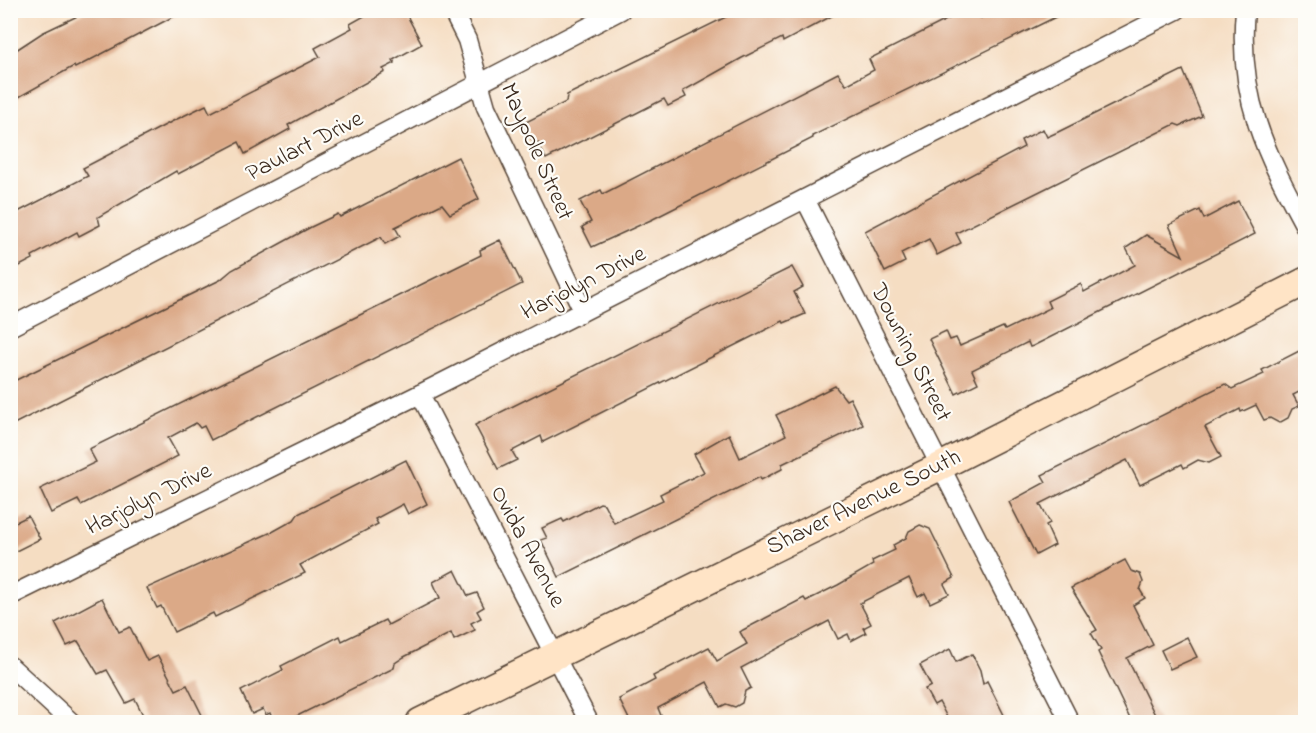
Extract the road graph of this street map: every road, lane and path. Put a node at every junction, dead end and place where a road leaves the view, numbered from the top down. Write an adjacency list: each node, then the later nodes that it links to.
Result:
1 (452, 10): 5 (street, Maypole Street)
2 (621, 10): 5 (street, Paulart Drive)
3 (1177, 10): 6 (street, Harjolyn Drive)
4 (1245, 10): 7 (street)
5 (479, 84): 9 (street, Maypole Street); 10 (street, Paulart Drive)
6 (805, 199): 9 (street, Harjolyn Drive); 12 (street, Downing Street)
7 (1305, 228)
8 (1305, 281): 12 (street, Shaver Avenue South)
9 (583, 311): 11 (street, Harjolyn Drive)
10 (10, 327)
11 (420, 394): 13 (street, Harjolyn Drive); 14 (street, Ovida Avenue)
12 (940, 466): 14 (street, Shaver Avenue South); 19 (street, Downing Street)
13 (10, 596)
14 (555, 654): 17 (street, Shaver Avenue South); 18 (street, Ovida Avenue)
15 (10, 666): 16 (street)
16 (71, 723)
17 (420, 723)
18 (589, 723)
19 (1070, 723)

